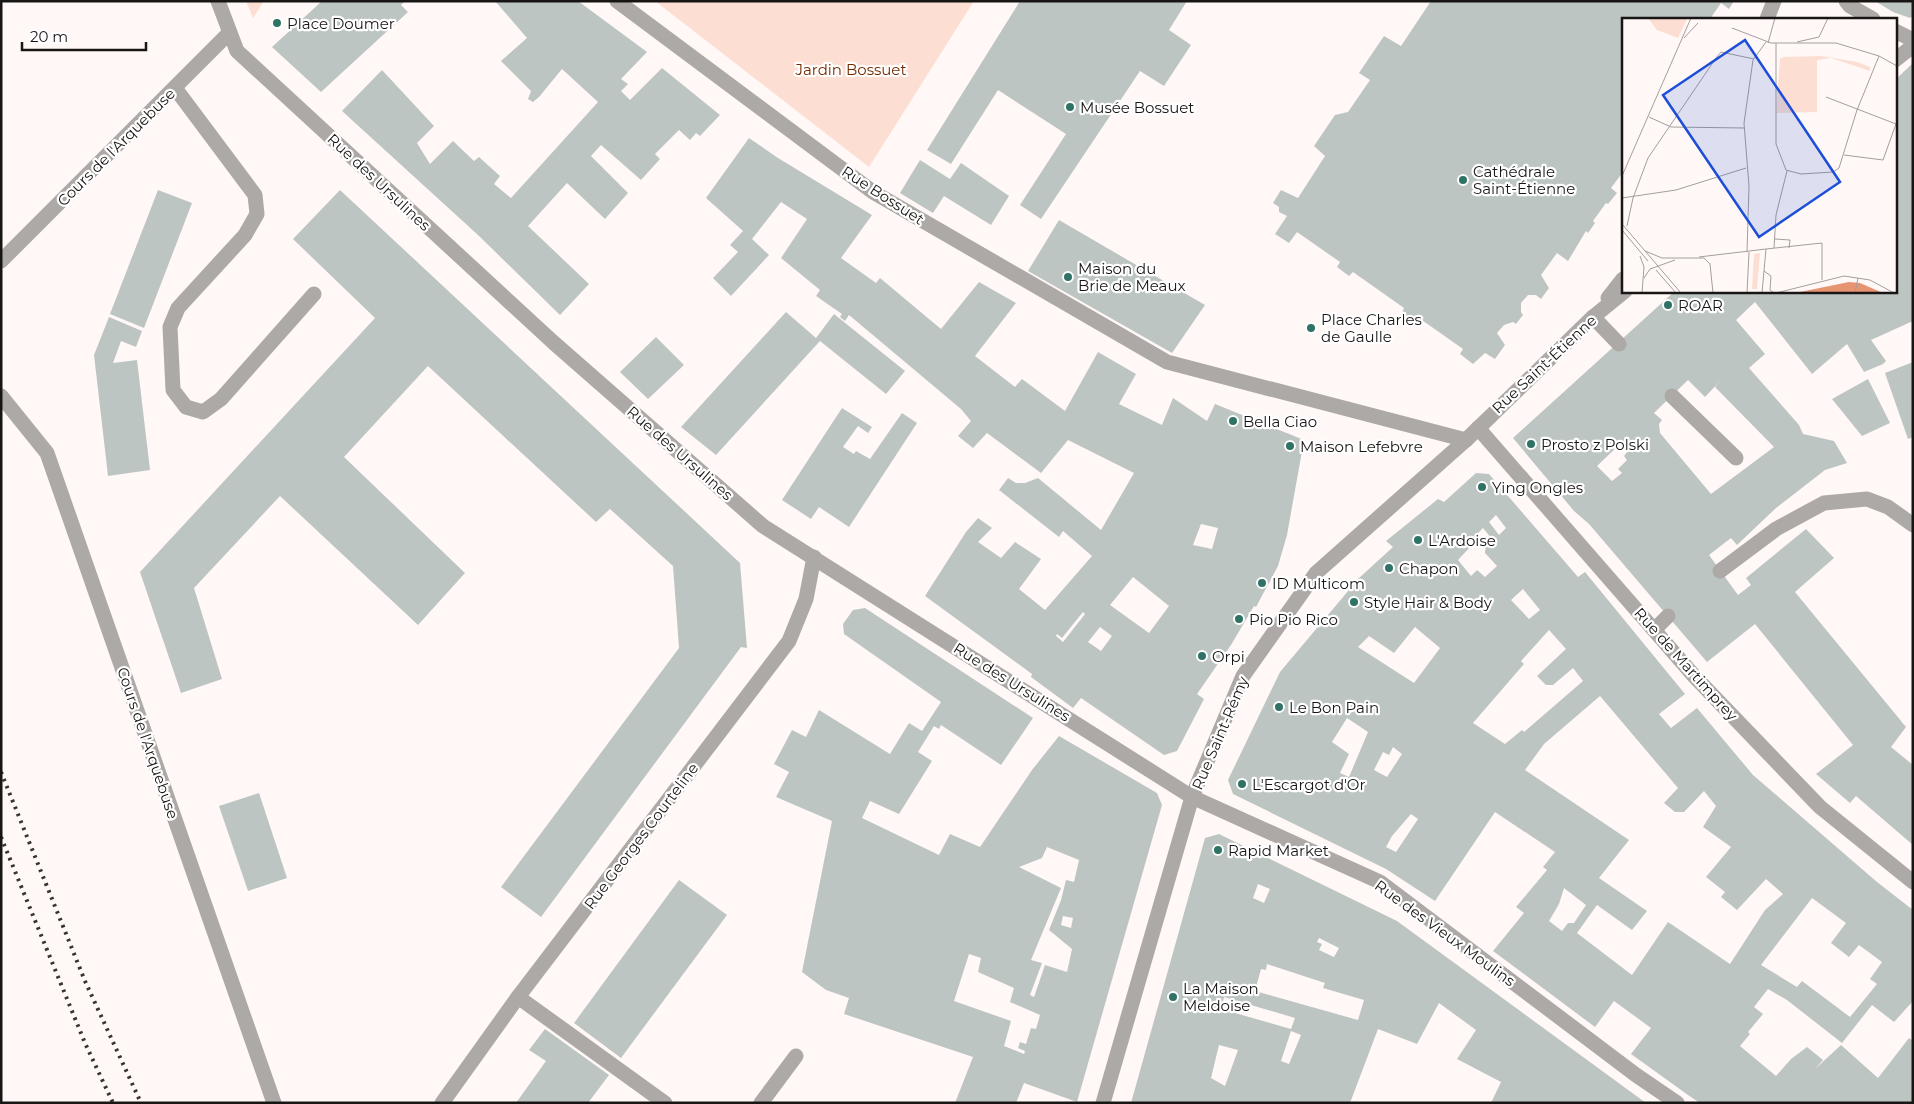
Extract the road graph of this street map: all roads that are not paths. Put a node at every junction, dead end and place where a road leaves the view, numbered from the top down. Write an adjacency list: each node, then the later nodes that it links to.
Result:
1 (218, 1): 8 (street)
2 (617, 1): 22 (street, Rue Bossuet)
3 (1774, 1): 5 (street)
4 (1846, 1): 6 (street)
5 (1767, 18)
6 (1872, 18)
7 (1896, 32): 9 (street)
8 (230, 33): 12 (street, Cours de l'Arquebuse); 25 (street, Rue des Ursulines)
9 (1913, 40)
10 (1913, 46): 11 (street)
11 (1896, 59)
12 (175, 88): 13 (street, Cours de l'Arquebuse); 16 (street)
13 (1, 261)
14 (1622, 280): 17 (street)
15 (1624, 292): 17 (street, Rue Saint-Étienne)
16 (314, 294)
17 (1593, 316): 18 (street); 21 (street, Rue Saint-Étienne)
18 (1619, 344)
19 (1, 396): 33 (street, Cours de l'Arquebuse)
20 (1672, 396): 23 (street)
21 (1478, 428): 22 (street, Rue Saint-Étienne); 28 (street, Rue de Martimprey)
22 (1466, 440): 29 (street, Rue Saint-Rémy)
23 (1736, 458)
24 (1913, 525): 26 (street)
25 (814, 556): 29 (street, Rue des Ursulines); 31 (street, Rue Georges Courteline)
26 (1720, 571)
27 (1668, 616): 28 (street)
28 (1654, 630): 30 (street, Rue de Martimprey)
29 (1192, 797): 37 (street, Rue Saint-Rémy); 38 (street, Rue des Vieux Moulins)
30 (1913, 882)
31 (518, 997): 34 (street, Rue Georges Courteline); 35 (street)
32 (796, 1056): 36 (street)
33 (274, 1103)
34 (442, 1103)
35 (665, 1103)
36 (762, 1103)
37 (1103, 1103)
38 (1678, 1103)

